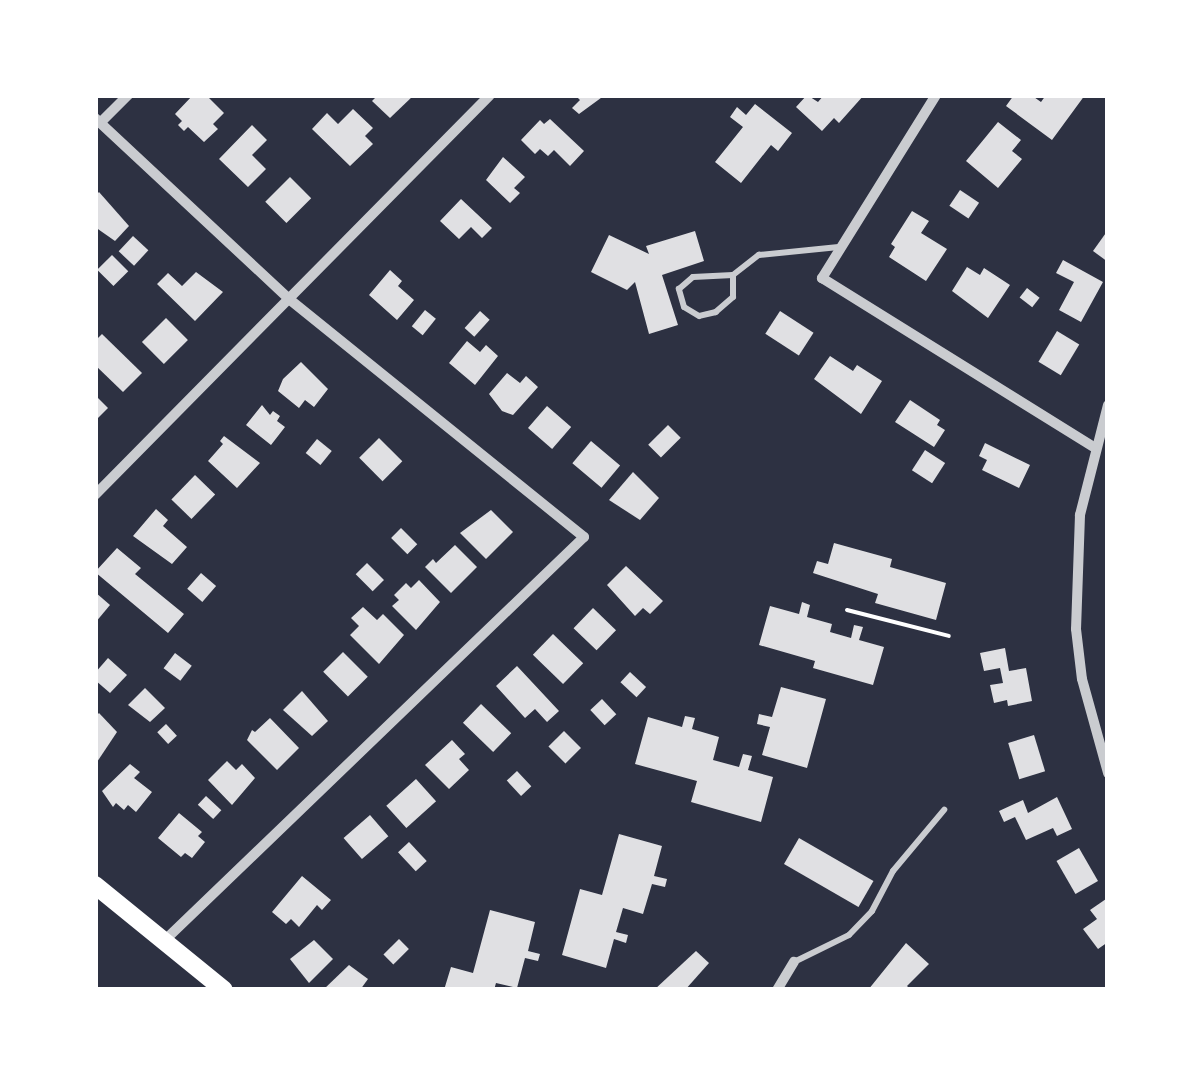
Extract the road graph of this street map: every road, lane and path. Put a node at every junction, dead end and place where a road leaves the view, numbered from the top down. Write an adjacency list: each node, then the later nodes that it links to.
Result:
1 (128, 95): 4 (street)
2 (490, 95): 7 (street)
3 (936, 95): 5 (street)
4 (98, 120): 7 (street)
5 (840, 247): 6 (lane); 9 (street)
6 (733, 275): 6 (lane)
7 (289, 299): 10 (street); 16 (street)
8 (1108, 405): 9 (street)
9 (1094, 447): 13 (street)
10 (95, 495)
11 (847, 610): 12 (path)
12 (949, 636)
13 (1108, 773)
14 (944, 810): 17 (lane)
15 (95, 885): 16 (main road)
16 (164, 941): 18 (main road)
17 (794, 962): 19 (street)
18 (224, 990)
19 (776, 990)

